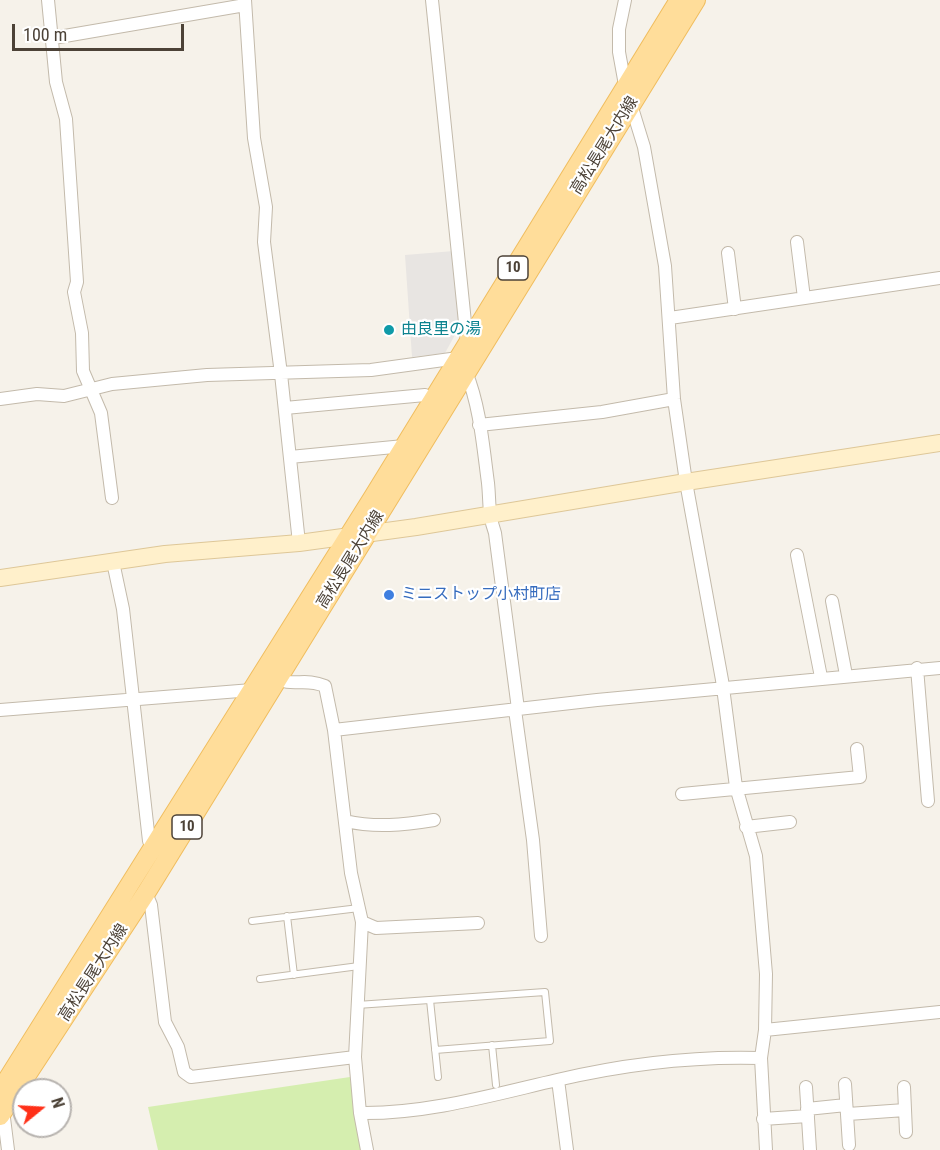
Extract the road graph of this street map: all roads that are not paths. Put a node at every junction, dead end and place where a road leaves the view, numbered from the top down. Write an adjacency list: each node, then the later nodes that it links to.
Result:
1 (48, 0): 7 (street)
2 (432, 0): 16 (street)
3 (625, 0): 8 (street)
4 (679, 0): 8 (main road, 高松長尾大内線 / 10)
5 (696, 0): 9 (main road, 高松長尾大内線 / 10)
6 (245, 2): 7 (street); 17 (street)
7 (53, 38): 18 (street)
8 (625, 85): 9 (street); 16 (main road, 高松長尾大内線 / 10)
9 (631, 105): 15 (street); 16 (main road, 高松長尾大内線 / 10)
10 (796, 242): 13 (street)
11 (728, 253): 14 (street)
12 (940, 278): 13 (street)
13 (804, 298): 14 (street)
14 (735, 309): 15 (street)
15 (670, 318): 21 (street)
16 (464, 357): 17 (street); 23 (street); 25 (main road, 高松長尾大内線 / 10); 30 (main road, 高松長尾大内線 / 10)
17 (281, 374): 18 (street); 22 (street)
18 (91, 389): 20 (street); 28 (street)
19 (425, 394): 22 (street)
20 (0, 399)
21 (674, 399): 23 (street); 27 (street)
22 (285, 408): 26 (street)
23 (479, 425): 29 (street)
24 (940, 443): 27 (street)
25 (404, 446): 26 (street); 31 (main road, 高松長尾大内線 / 10)
26 (290, 457): 32 (street)
27 (686, 482): 29 (street); 42 (street)
28 (112, 498)
29 (488, 514): 30 (street); 45 (street)
30 (367, 534): 31 (street); 40 (main road, 高松長尾大内線 / 10)
31 (347, 537): 32 (street); 40 (main road, 高松長尾大内線 / 10)
32 (299, 543): 34 (street)
33 (797, 555): 41 (street)
34 (113, 562): 35 (street); 44 (street)
35 (0, 578)
36 (832, 601): 39 (street)
37 (917, 668): 38 (street); 39 (street); 51 (street)
38 (940, 668)
39 (846, 675): 41 (street)
40 (270, 676): 43 (main road, 高松長尾大内線 / 10); 47 (street); 57 (main road, 高松長尾大内線 / 10)
41 (821, 678): 42 (street)
42 (723, 688): 45 (street); 49 (street)
43 (252, 690): 44 (street); 56 (main road, 高松長尾大内線 / 10)
44 (132, 700): 46 (street); 56 (street)
45 (516, 709): 47 (street); 63 (street)
46 (0, 710)
47 (334, 730): 53 (street)
48 (858, 749): 49 (street)
49 (736, 787): 50 (street); 55 (street)
50 (682, 794)
51 (928, 801)
52 (434, 820): 53 (street)
53 (345, 821): 58 (street)
54 (790, 822): 55 (street)
55 (747, 827): 70 (street)
56 (155, 847): 81 (main road, 高松長尾大内線 / 10)
57 (146, 892): 73 (street); 86 (main road, 高松長尾大内線 / 10)
58 (359, 908): 59 (lane); 61 (street)
59 (286, 916): 60 (lane); 65 (lane)
60 (252, 921)
61 (362, 922): 62 (street); 64 (street)
62 (478, 923)
63 (541, 936)
64 (359, 966): 65 (lane); 68 (street)
65 (294, 975): 66 (lane)
66 (260, 979)
67 (430, 1000): 68 (lane); 71 (lane); 72 (lane)
68 (357, 1005): 73 (street)
69 (940, 1012): 70 (street)
70 (765, 1030): 74 (street)
71 (492, 1045): 72 (lane); 78 (lane)
72 (435, 1050): 75 (lane)
73 (355, 1057): 85 (street)
74 (761, 1058): 76 (street); 87 (street)
75 (438, 1077)
76 (558, 1080): 85 (street); 92 (street)
77 (845, 1084): 82 (street)
78 (496, 1085)
79 (806, 1087): 84 (street)
80 (904, 1087): 83 (street)
81 (0, 1088): 86 (street)
82 (847, 1110): 83 (street); 84 (street); 89 (street)
83 (905, 1110): 88 (street)
84 (808, 1112): 87 (street); 94 (street)
85 (360, 1113): 91 (street)
86 (2, 1114): 90 (street)
87 (763, 1119): 93 (street)
88 (906, 1132)
89 (849, 1145)
90 (8, 1150)
91 (367, 1150)
92 (567, 1150)
93 (766, 1150)
94 (810, 1150)

